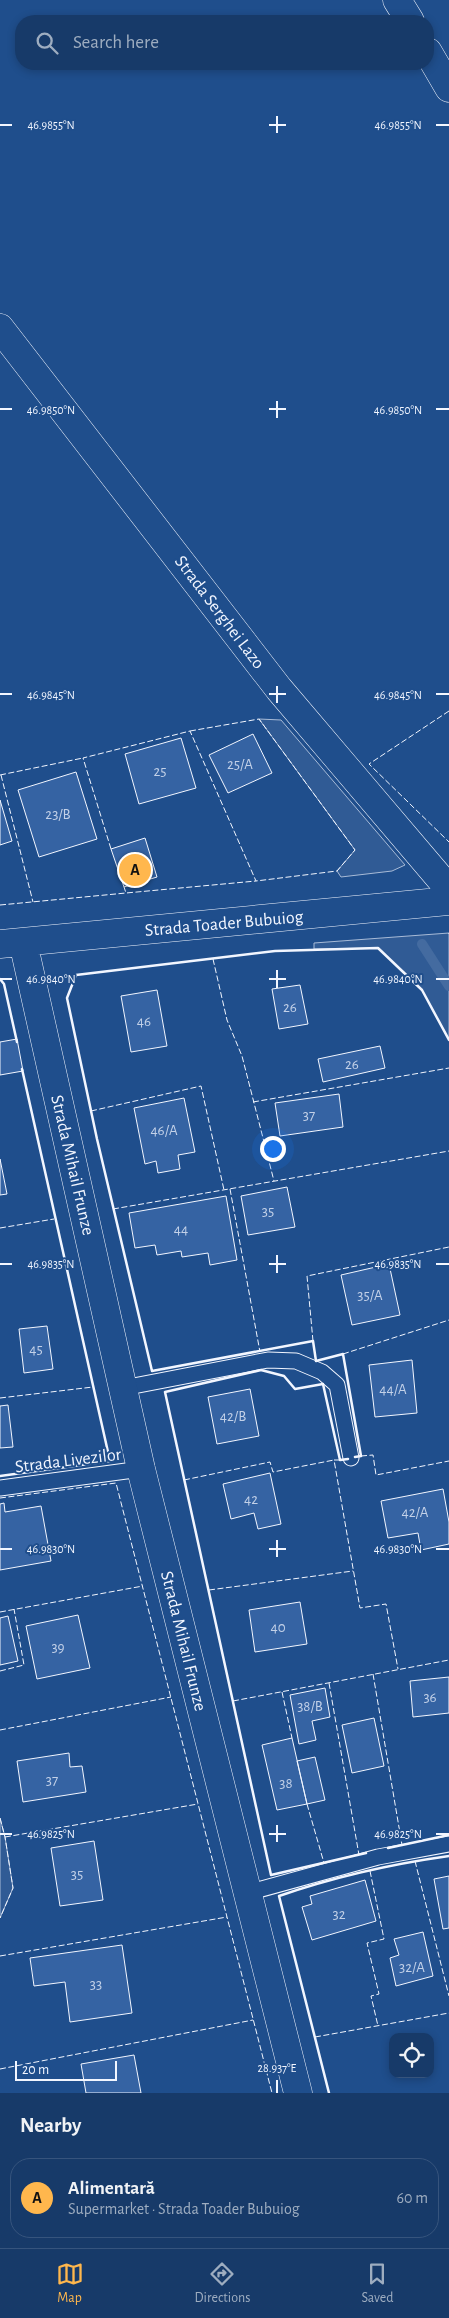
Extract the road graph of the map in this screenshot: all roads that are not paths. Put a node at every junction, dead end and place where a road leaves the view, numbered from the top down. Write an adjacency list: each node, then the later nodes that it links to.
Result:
1 (397, 0): 2 (street)
2 (406, 15)
3 (434, 62): 4 (street)
4 (449, 88)
5 (0, 328): 6 (street, Strada Serghei Lazo)
6 (449, 889)
7 (449, 902): 8 (street, Strada Toader Bubuiog)
8 (12, 943): 9 (street, Strada Mihail Frunze)
9 (123, 1388): 10 (lane); 11 (street, Strada Mihail Frunze)
10 (351, 1458)
11 (141, 1469): 12 (lane, Strada Livezilor); 14 (street, Strada Mihail Frunze)
12 (0, 1488)
13 (449, 1844): 14 (lane)
14 (247, 1893): 15 (street, Strada Mihail Frunze)
15 (298, 2093)

